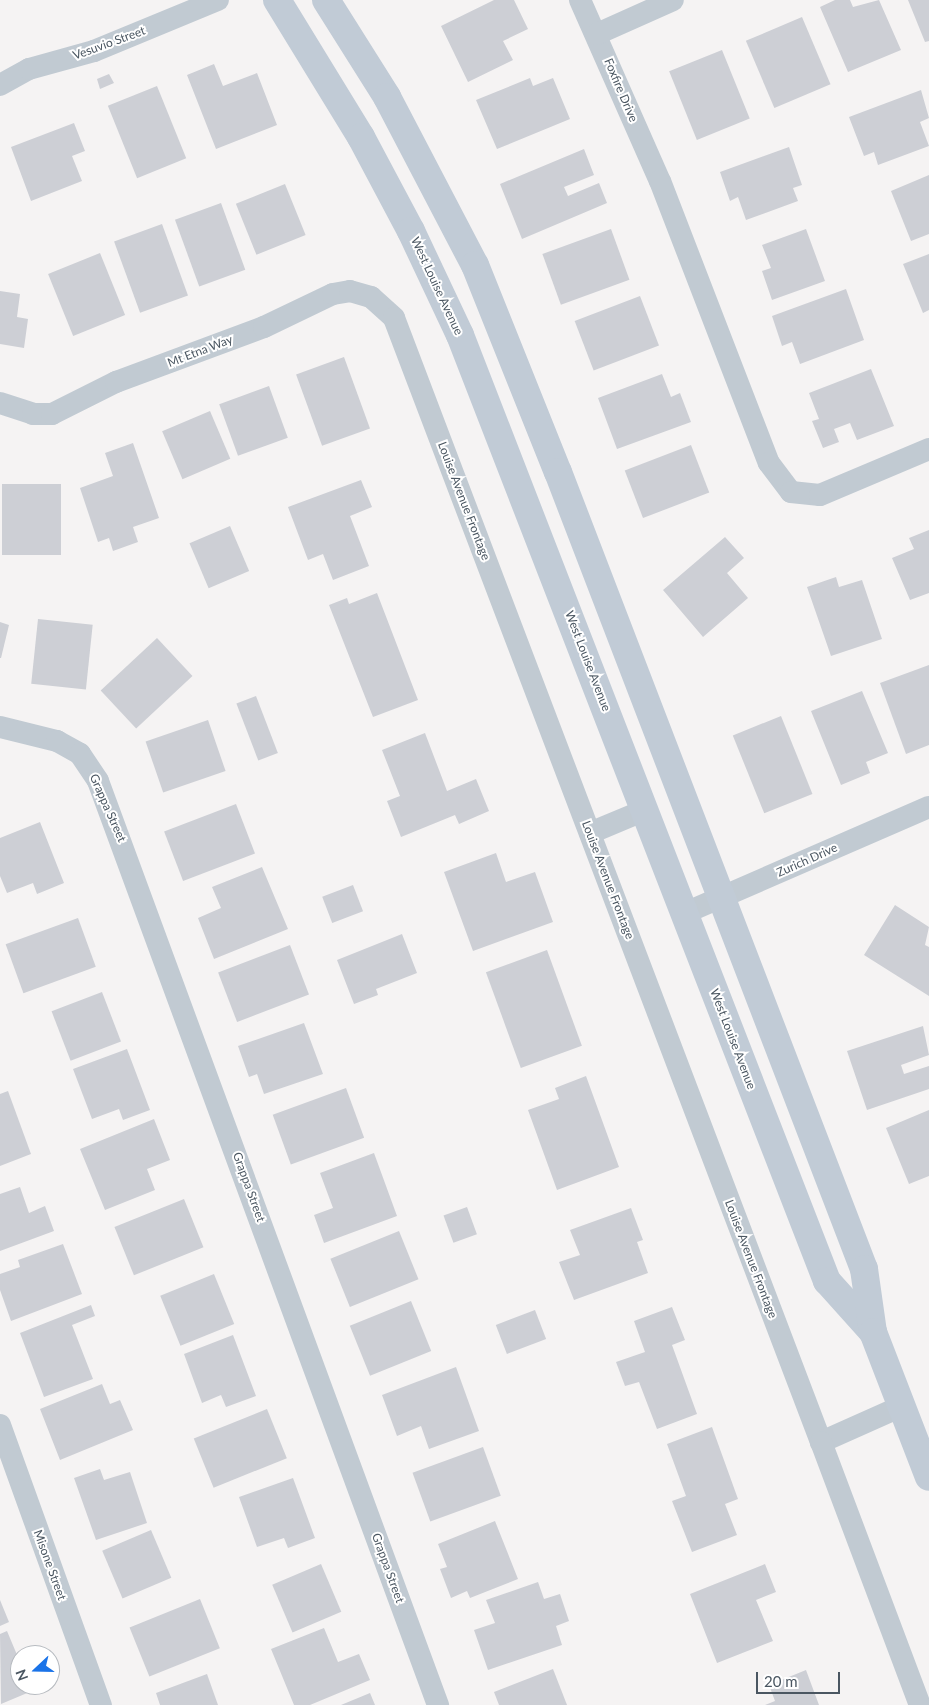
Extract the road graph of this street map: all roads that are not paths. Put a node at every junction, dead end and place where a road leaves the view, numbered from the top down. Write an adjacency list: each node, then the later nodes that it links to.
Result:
1 (218, 0): 7 (street, Vesuvio Street)
2 (276, 0): 13 (main road, West Louise Avenue)
3 (326, 0): 15 (main road, West Louise Avenue)
4 (580, 0): 6 (street, Foxfire Drive)
5 (673, 0): 6 (street)
6 (596, 34): 10 (street, Foxfire Drive)
7 (0, 85)
8 (394, 318): 9 (street, Mt Etna Way); 14 (street, Louise Avenue Frontage)
9 (0, 403)
10 (929, 449)
11 (0, 727): 23 (street, Grappa Street)
12 (929, 806): 15 (street, Zurich Drive)
13 (645, 810): 14 (street); 16 (main road, West Louise Avenue)
14 (590, 833): 20 (street, Louise Avenue Frontage)
15 (722, 897): 16 (street, Zurich Drive); 17 (main road, West Louise Avenue)
16 (685, 913): 17 (main road, West Louise Avenue)
17 (873, 1332): 18 (main road, West Louise Avenue)
18 (902, 1406): 20 (street); 21 (main road, West Louise Avenue)
19 (0, 1425): 22 (street, Misone Street)
20 (821, 1442): 24 (street, Louise Avenue Frontage)
21 (929, 1477)
22 (101, 1705)
23 (438, 1705)
24 (920, 1705)

